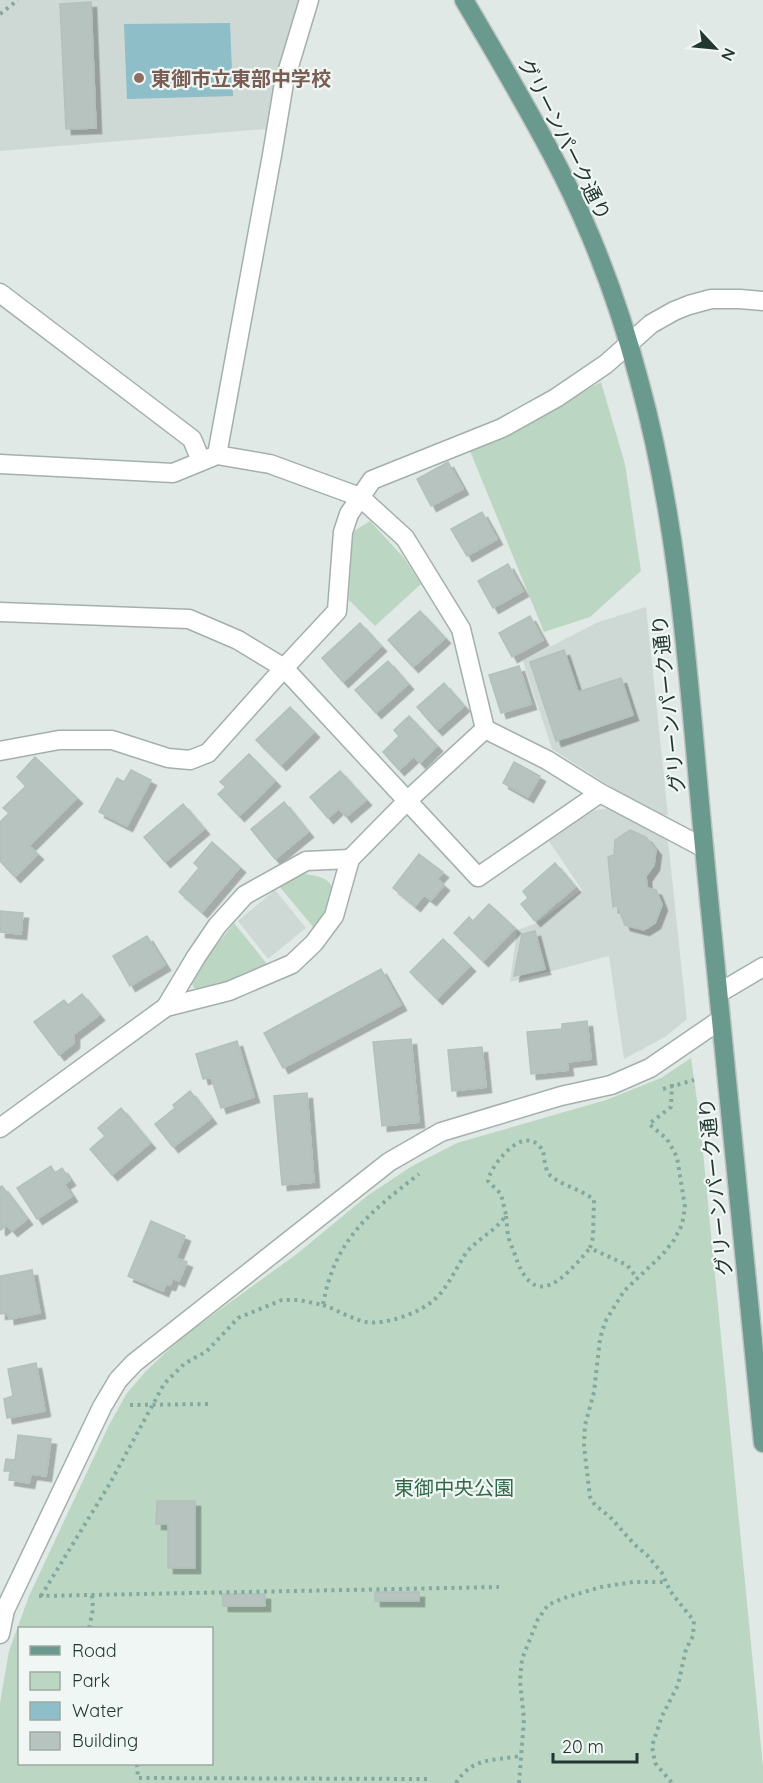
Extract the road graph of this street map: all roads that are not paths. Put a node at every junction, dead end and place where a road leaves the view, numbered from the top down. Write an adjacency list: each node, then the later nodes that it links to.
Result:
1 (309, 0): 6 (street)
2 (464, 0): 5 (main road, グリーンパーク通り)
3 (0, 294): 6 (street)
4 (763, 301): 5 (street)
5 (628, 345): 9 (street); 16 (main road, グリーンパーク通り)
6 (209, 458): 7 (street); 9 (street)
7 (0, 464): 8 (street)
8 (0, 469)
9 (360, 497): 11 (street); 12 (street)
10 (0, 612): 11 (street)
11 (284, 668): 13 (street); 15 (street)
12 (485, 729): 14 (street); 15 (street)
13 (0, 751)
14 (600, 793): 15 (street); 16 (street)
15 (408, 800): 17 (street)
16 (704, 848): 19 (main road, グリーンパーク通り)
17 (350, 859): 20 (street); 20 (street)
18 (762, 968): 19 (street)
19 (718, 993): 21 (main road, グリーンパーク通り)
20 (166, 1007): 22 (street)
21 (720, 1020): 23 (main road, グリーンパーク通り); 24 (street)
22 (0, 1128)
23 (763, 1443)
24 (2, 1607): 25 (street)
25 (0, 1634)

